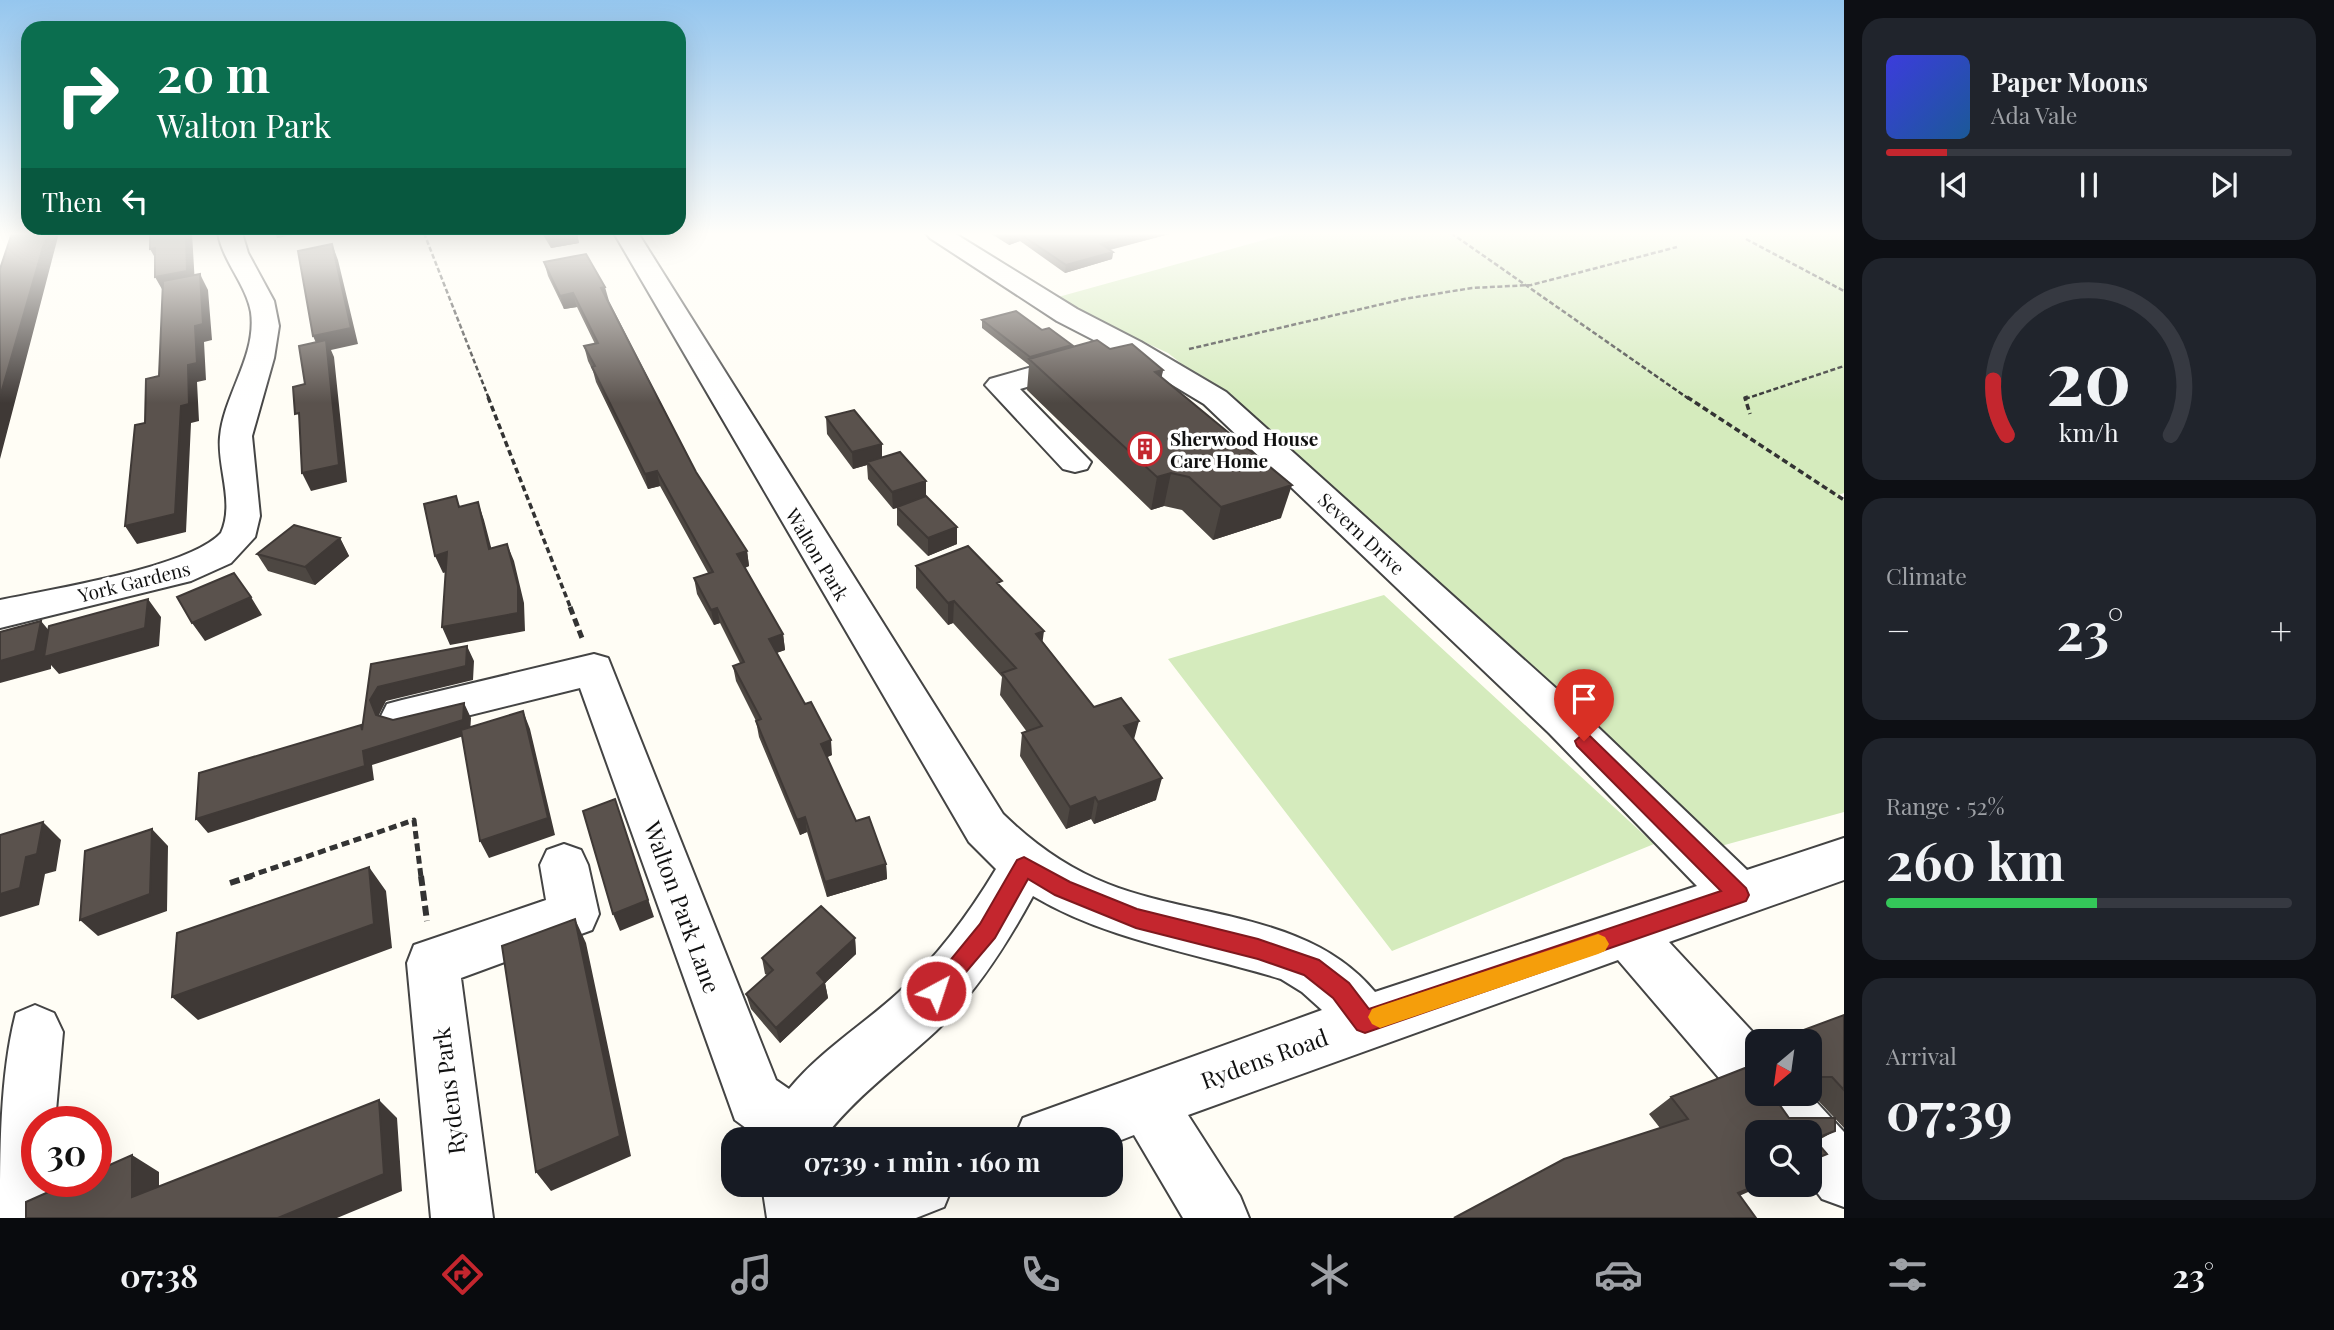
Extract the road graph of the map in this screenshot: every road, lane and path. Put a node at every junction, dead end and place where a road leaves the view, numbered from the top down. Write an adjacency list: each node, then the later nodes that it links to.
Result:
1 (257, 290): 16 (street, York Gardens)
2 (446, 290): 17 (path)
3 (660, 290): 21 (street, Walton Park)
4 (1027, 290): 7 (street, Severn Drive)
5 (1461, 290): 7 (path)
6 (1531, 290): 15 (path)
7 (1139, 353): 9 (street, Severn Drive); 12 (street)
8 (1844, 366): 10 (path)
9 (1215, 398): 11 (street); 14 (street, Severn Drive)
10 (1750, 414)
11 (1223, 447)
12 (1075, 462)
13 (1253, 475): 14 (street)
14 (1318, 491): 23 (street, Severn Drive)
15 (1844, 500)
16 (0, 614)
17 (594, 668): 18 (street); 32 (street, Walton Park Lane)
18 (402, 716)
19 (1844, 859): 23 (street, Rydens Road)
20 (564, 865): 25 (street)
21 (1024, 866): 26 (street, Walton Park); 33 (street)
22 (230, 883): 25 (path)
23 (1739, 895): 24 (street, Rydens Road)
24 (1628, 934): 26 (street, Rydens Road); 28 (street)
25 (433, 963): 40 (street, Rydens Park)
26 (1365, 1022): 29 (street, Rydens Road)
27 (35, 1032): 39 (street)
28 (1745, 1066)
29 (1146, 1101): 34 (street, Rydens Road); 43 (street)
30 (1781, 1106): 31 (street)
31 (1793, 1120)
32 (776, 1127)
33 (806, 1127)
34 (1076, 1127)
35 (1822, 1152): 36 (street)
36 (1844, 1177)
37 (797, 1197): 41 (street)
38 (890, 1197): 42 (street)
39 (16, 1218)
40 (462, 1218)
41 (798, 1218)
42 (834, 1218)
43 (1218, 1218)

